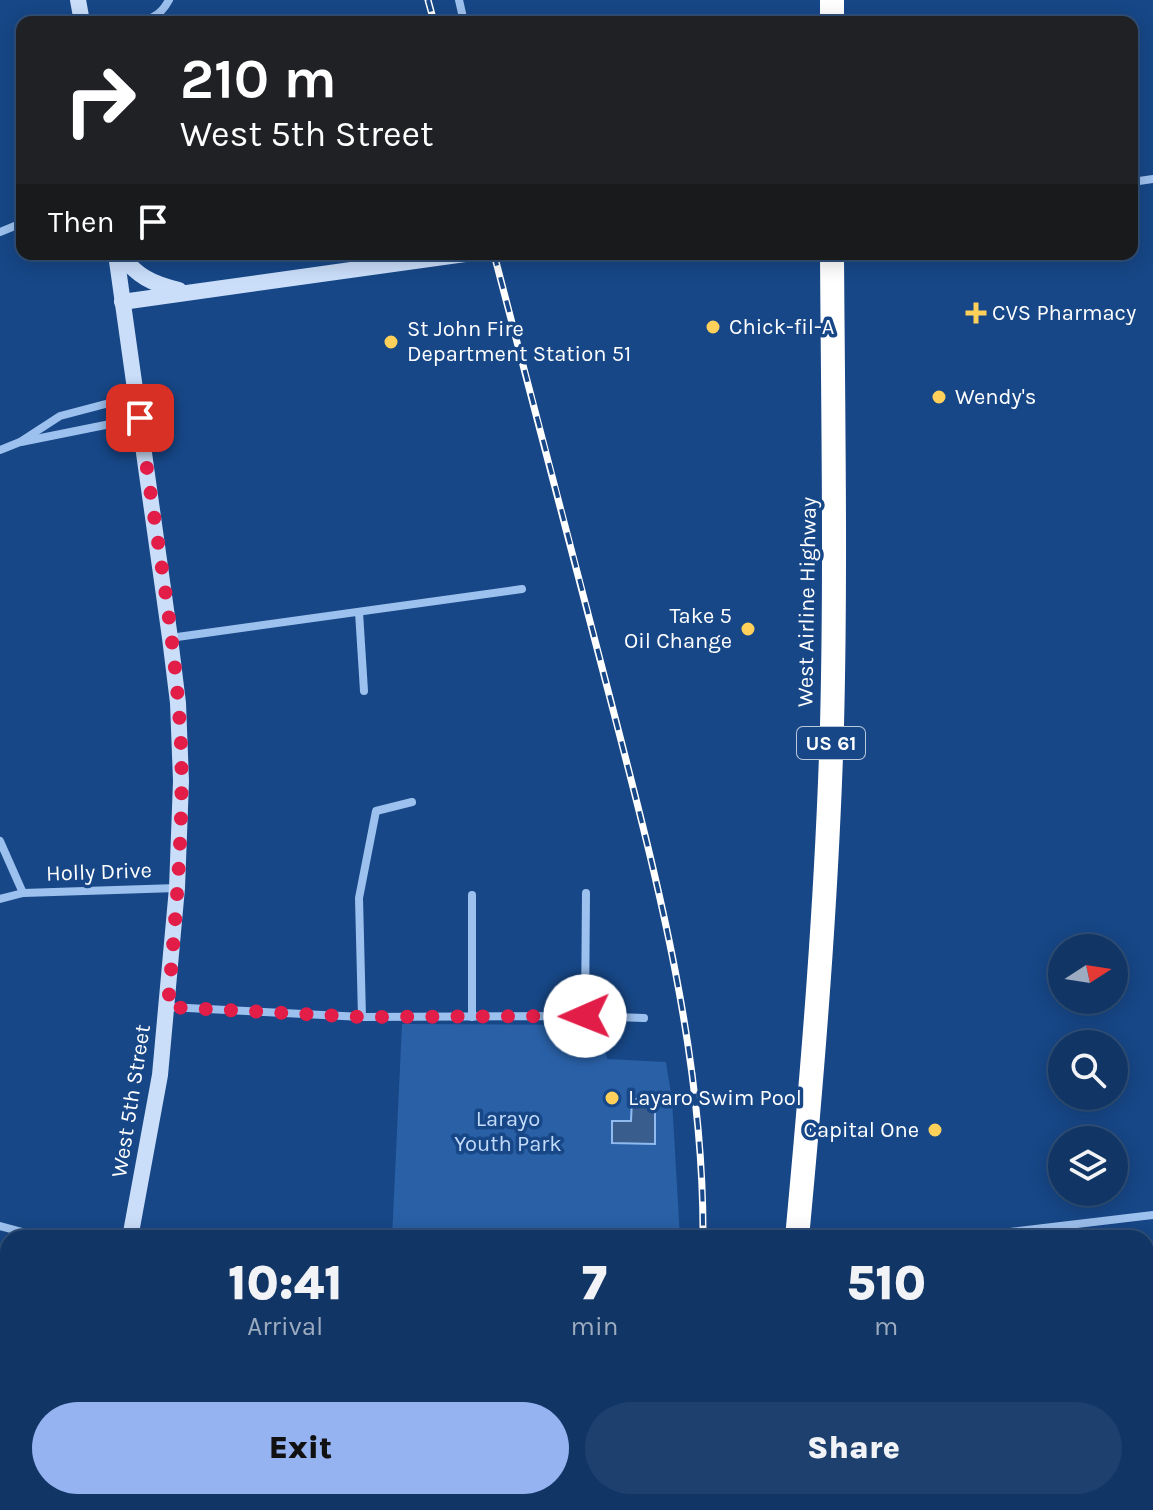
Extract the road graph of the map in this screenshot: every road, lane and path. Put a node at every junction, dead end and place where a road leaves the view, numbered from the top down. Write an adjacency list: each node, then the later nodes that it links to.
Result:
1 (169, 0): 2 (street)
2 (154, 16)
3 (118, 260): 8 (main road, West 5th Street)
4 (124, 260): 7 (main road)
5 (415, 260): 7 (main road)
6 (832, 260): 31 (highway, West Airline Highway / US 61)
7 (188, 292): 8 (main road)
8 (122, 302): 9 (main road, West 5th Street)
9 (136, 396): 10 (main road, West 5th Street); 11 (street)
10 (140, 418): 11 (street); 15 (main road, West 5th Street)
11 (20, 442): 12 (street)
12 (0, 450)
13 (522, 589): 14 (street)
14 (359, 612): 15 (street); 16 (street)
15 (170, 638): 19 (main road, West 5th Street)
16 (364, 691)
17 (412, 802): 26 (street)
18 (0, 841): 20 (street, Holly Drive)
19 (177, 888): 20 (street, Holly Drive); 24 (main road, West 5th Street)
20 (23, 893): 23 (street, Holly Drive)
21 (586, 893): 25 (street)
22 (472, 895): 27 (street)
23 (0, 899)
24 (168, 1007): 26 (street); 30 (main road, West 5th Street)
25 (585, 1016): 27 (street); 28 (street)
26 (362, 1017): 27 (street)
27 (472, 1017)
28 (644, 1018)
29 (1153, 1215): 32 (street)
30 (131, 1230)
31 (798, 1230)
32 (1038, 1230)

